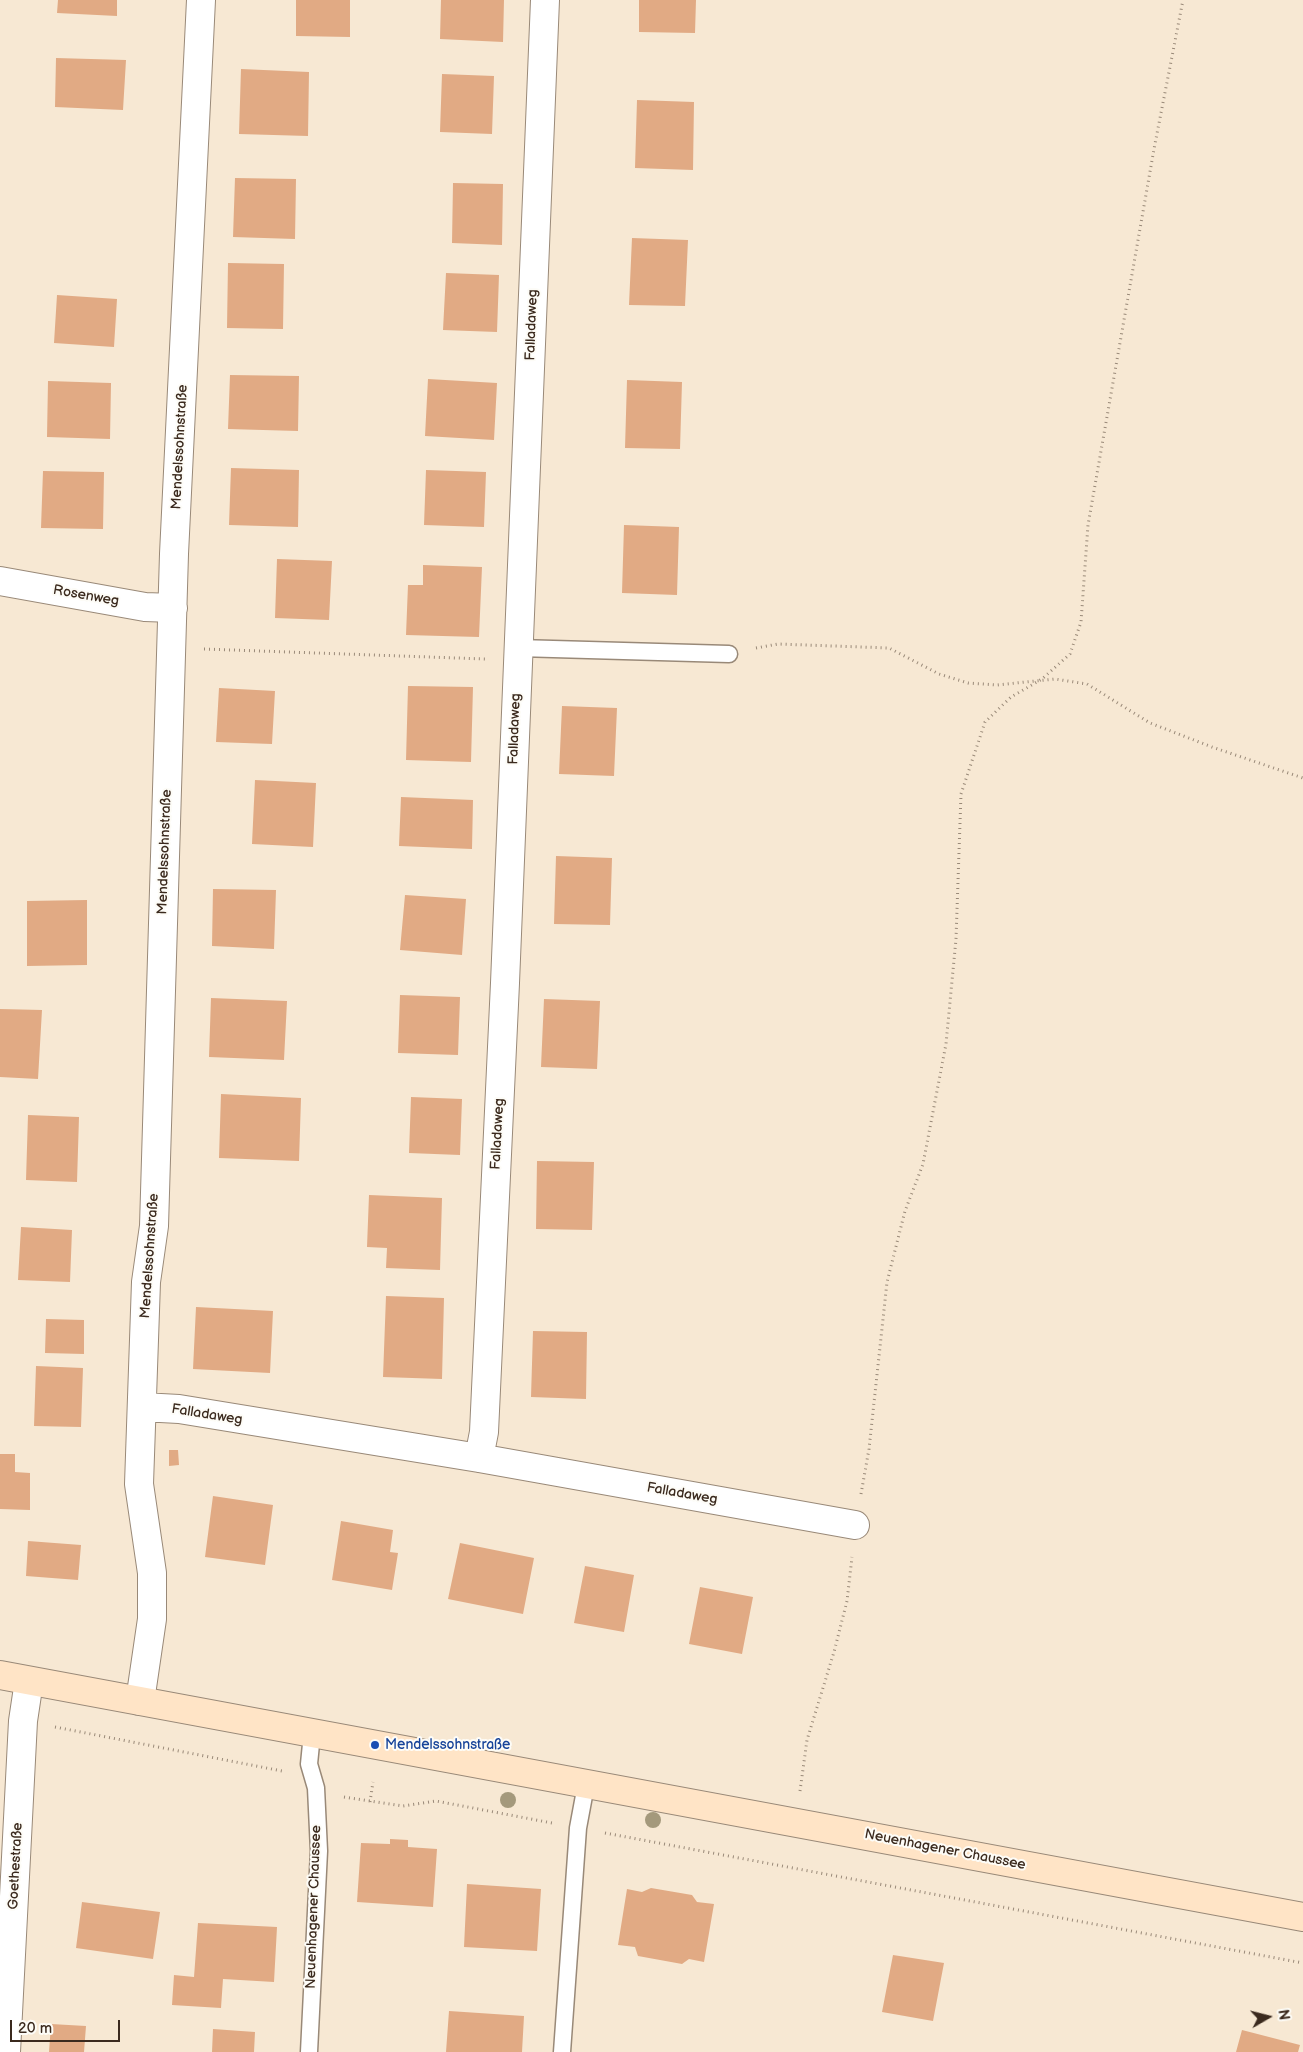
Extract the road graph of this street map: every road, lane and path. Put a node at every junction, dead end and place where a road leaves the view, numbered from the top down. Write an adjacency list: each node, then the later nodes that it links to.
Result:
1 (201, 0): 5 (street, Mendelssohnstraße)
2 (545, 0): 7 (street, Falladaweg)
3 (1183, 0): 9 (path)
4 (0, 581): 5 (street, Rosenweg)
5 (173, 608): 6 (street, Mendelssohnstraße)
6 (172, 648): 7 (path); 11 (street, Mendelssohnstraße)
7 (518, 654): 8 (lane); 12 (street, Falladaweg)
8 (729, 654): 9 (path)
9 (1042, 679): 10 (path); 13 (path)
10 (1303, 778)
11 (142, 1407): 12 (street, Falladaweg); 16 (street, Mendelssohnstraße)
12 (479, 1458): 13 (street, Falladaweg)
13 (855, 1525): 23 (path)
14 (0, 1675): 15 (street, Neuenhagener Chaussee)
15 (29, 1681): 16 (street, Neuenhagener Chaussee); 17 (street, Goethestraße)
16 (140, 1701): 18 (street, Neuenhagener Chaussee)
17 (23, 1721): 21 (path); 27 (street, Goethestraße)
18 (312, 1734): 20 (street, Neuenhagener Chaussee); 21 (lane, Neuenhagener Chaussee)
19 (373, 1782): 22 (path)
20 (586, 1785): 23 (street, Neuenhagener Chaussee); 24 (lane)
21 (316, 1788): 22 (path); 28 (lane, Neuenhagener Chaussee)
22 (370, 1802): 24 (path)
23 (796, 1822): 25 (street, Neuenhagener Chaussee)
24 (578, 1828): 26 (path); 29 (lane)
25 (1303, 1917)
26 (1303, 1963)
27 (6, 2052)
28 (309, 2052)
29 (562, 2052)

